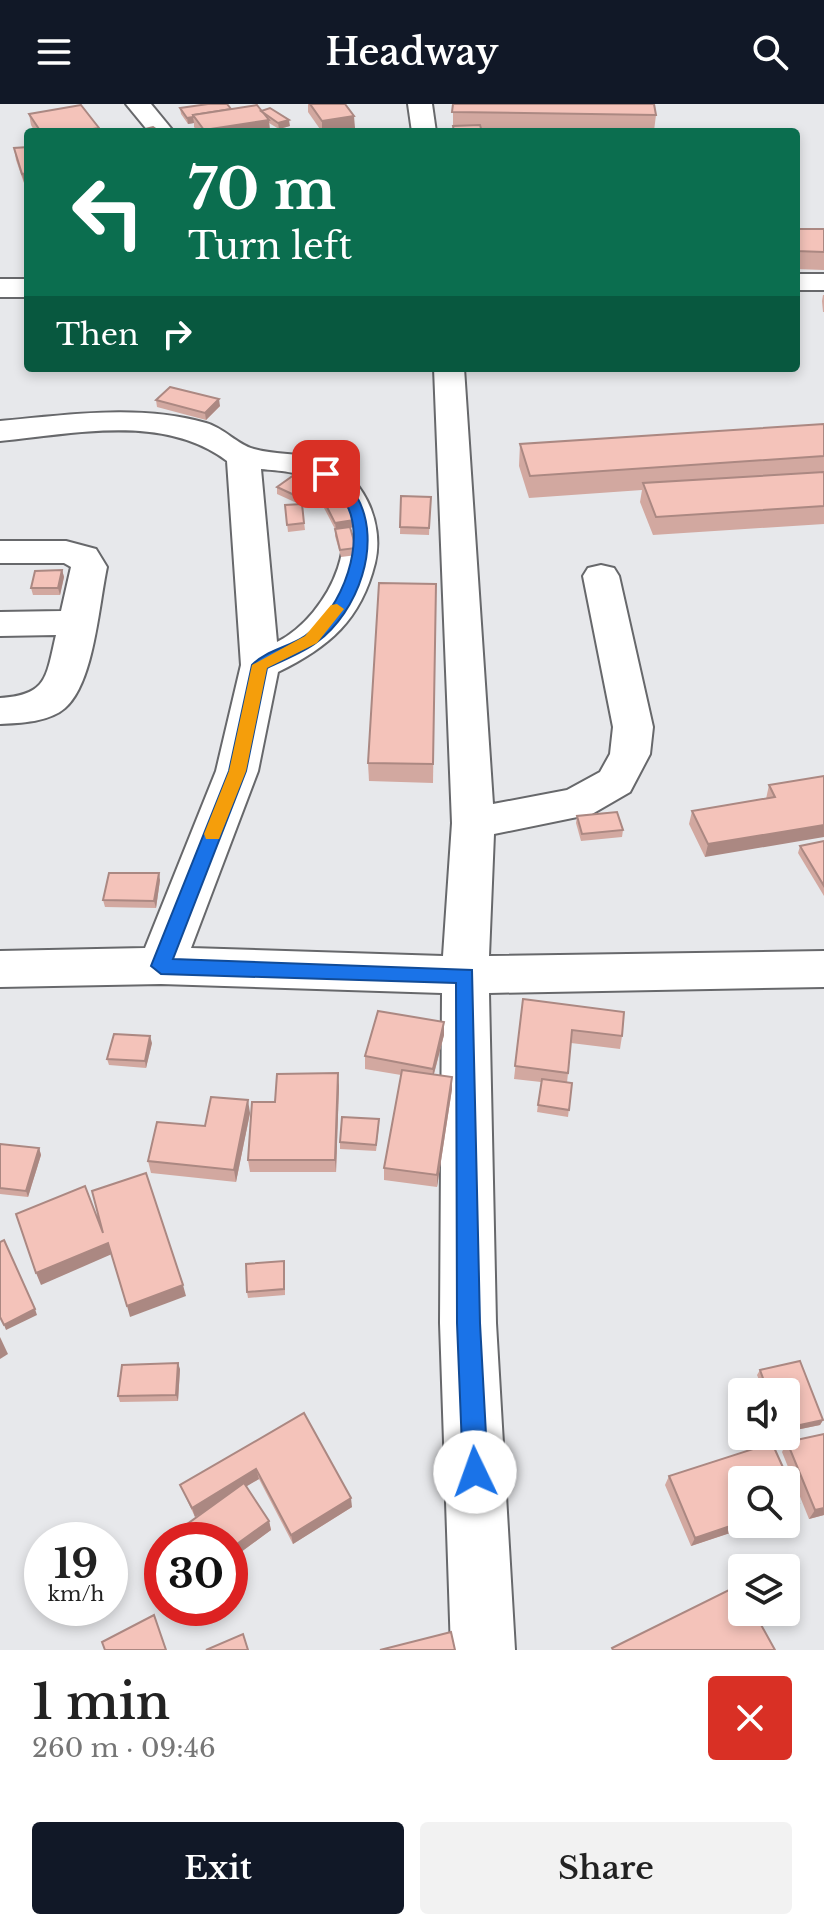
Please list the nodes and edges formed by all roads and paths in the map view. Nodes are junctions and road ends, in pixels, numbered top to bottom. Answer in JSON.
{"nodes":[{"id":1,"x":138,"y":104,"type":"edge"},
{"id":2,"x":420,"y":104,"type":"edge"},
{"id":3,"x":159,"y":128,"type":"edge"},
{"id":4,"x":423,"y":128,"type":"edge"},
{"id":5,"x":800,"y":282,"type":"edge"},
{"id":6,"x":824,"y":282,"type":"edge"},
{"id":7,"x":0,"y":288,"type":"edge"},
{"id":8,"x":24,"y":288,"type":"edge"},
{"id":9,"x":449,"y":372,"type":"edge"},
{"id":10,"x":0,"y":431,"type":"edge"},
{"id":11,"x":243,"y":458,"type":"junction"},
{"id":12,"x":0,"y":552,"type":"edge"},
{"id":13,"x":601,"y":576,"type":"dead end"},
{"id":14,"x":77,"y":623,"type":"junction"},
{"id":15,"x":0,"y":624,"type":"edge"},
{"id":16,"x":260,"y":665,"type":"junction"},
{"id":17,"x":0,"y":711,"type":"edge"},
{"id":18,"x":473,"y":823,"type":"junction"},
{"id":19,"x":161,"y":966,"type":"junction"},
{"id":20,"x":0,"y":969,"type":"edge"},
{"id":21,"x":824,"y":969,"type":"edge"},
{"id":22,"x":465,"y":975,"type":"junction"},
{"id":23,"x":483,"y":1650,"type":"edge"}],
"edges":[{"from":1,"to":3,"type":"street"},
{"from":2,"to":4,"type":"street"},
{"from":5,"to":6,"type":"street"},
{"from":7,"to":8,"type":"street"},
{"from":9,"to":18,"type":"street"},
{"from":10,"to":11,"type":"street"},
{"from":11,"to":16,"type":"street"},
{"from":11,"to":16,"type":"street"},
{"from":12,"to":14,"type":"street"},
{"from":13,"to":18,"type":"street"},
{"from":14,"to":15,"type":"street"},
{"from":14,"to":17,"type":"street"},
{"from":16,"to":19,"type":"street"},
{"from":18,"to":22,"type":"street"},
{"from":19,"to":20,"type":"street"},
{"from":19,"to":22,"type":"street"},
{"from":21,"to":22,"type":"street"},
{"from":22,"to":23,"type":"street"}]}
